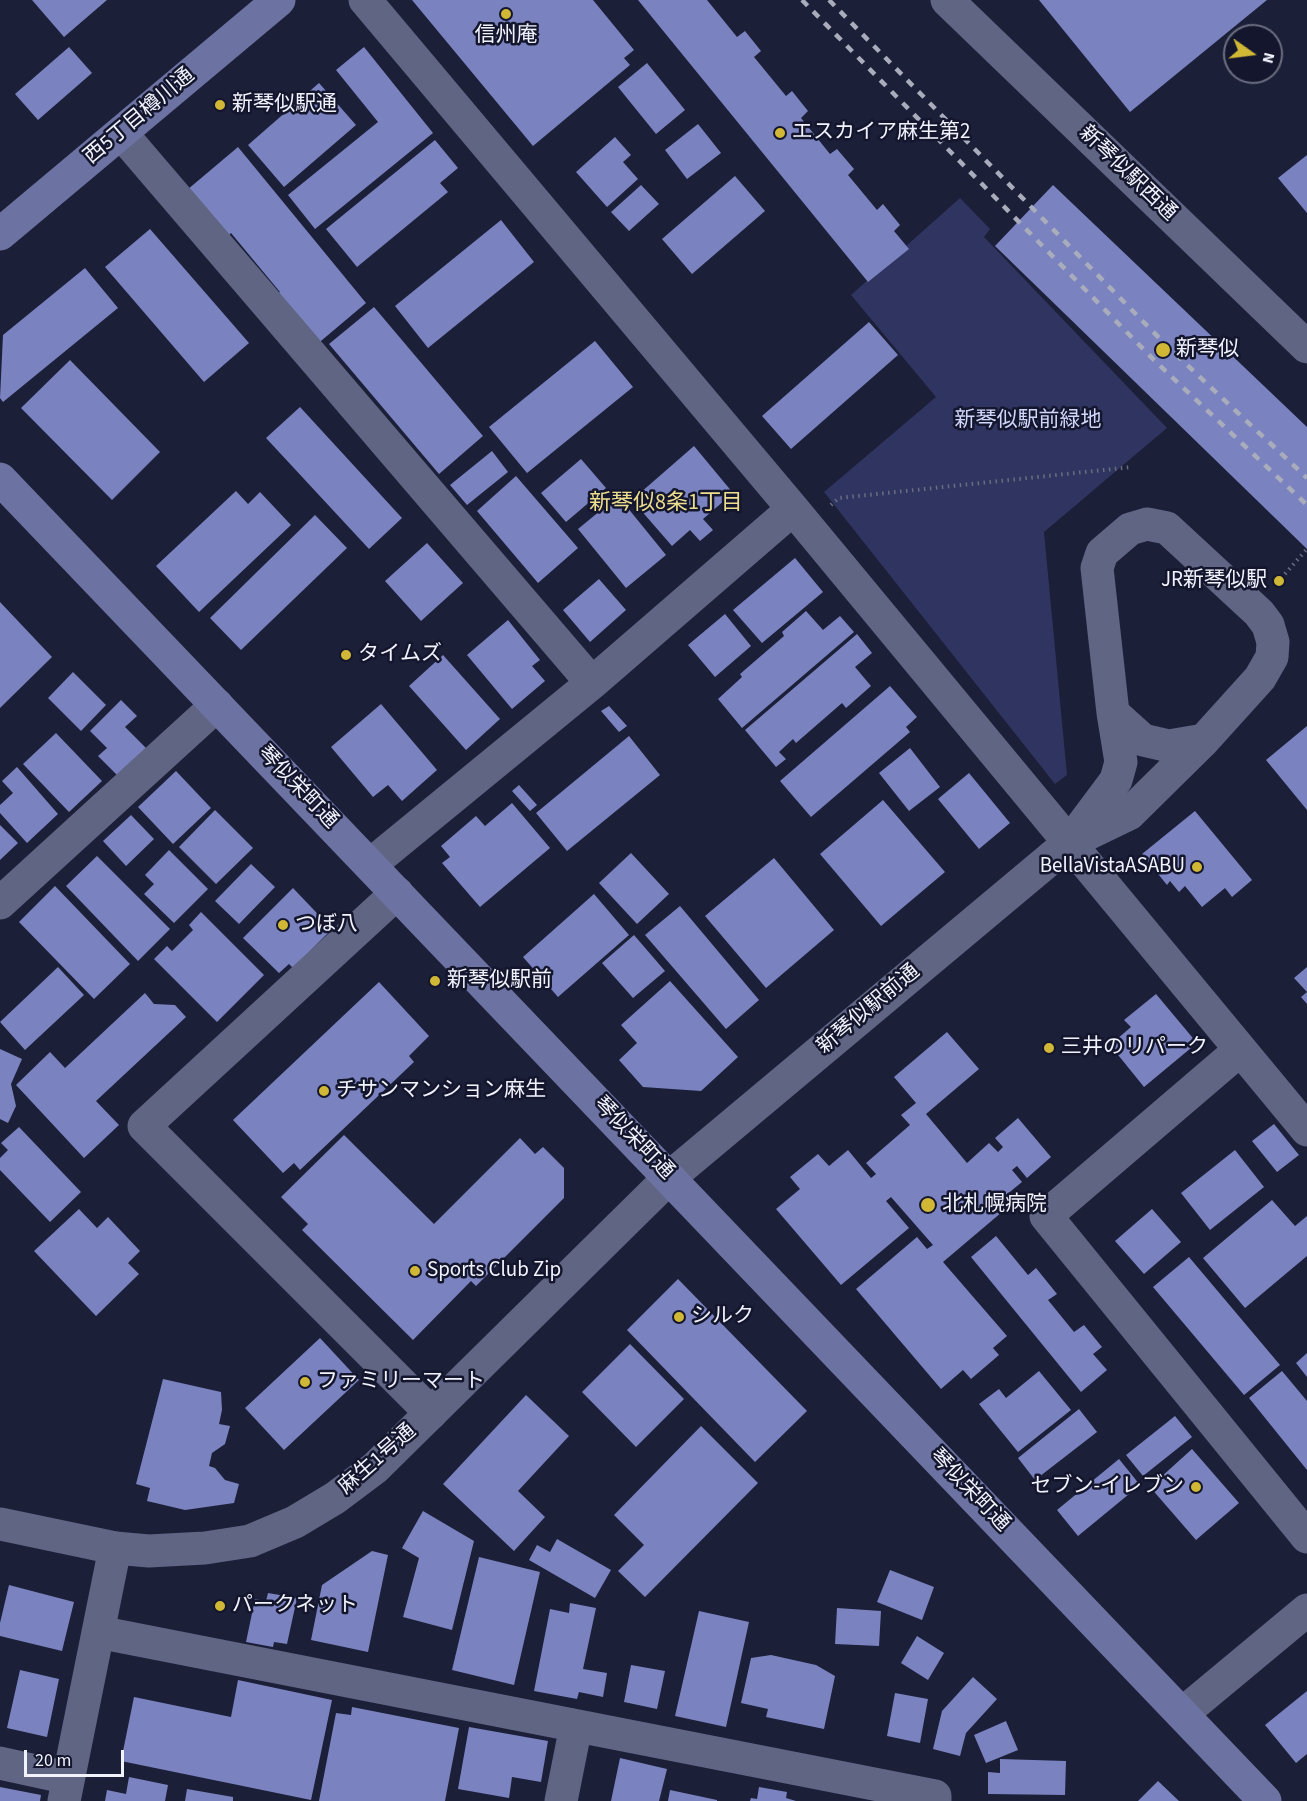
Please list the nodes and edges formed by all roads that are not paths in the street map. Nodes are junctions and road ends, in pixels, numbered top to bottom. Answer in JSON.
{"nodes":[{"id":1,"x":279,"y":0,"type":"edge"},
{"id":2,"x":365,"y":0,"type":"edge"},
{"id":3,"x":947,"y":0,"type":"edge"},
{"id":4,"x":121,"y":133,"type":"junction"},
{"id":5,"x":0,"y":234,"type":"edge"},
{"id":6,"x":1307,"y":347,"type":"edge"},
{"id":7,"x":0,"y":479,"type":"edge"},
{"id":8,"x":808,"y":511,"type":"junction"},
{"id":9,"x":592,"y":683,"type":"junction"},
{"id":10,"x":218,"y":705,"type":"junction"},
{"id":11,"x":1113,"y":713,"type":"junction"},
{"id":12,"x":1204,"y":740,"type":"junction"},
{"id":13,"x":1069,"y":843,"type":"junction"},
{"id":14,"x":370,"y":865,"type":"junction"},
{"id":15,"x":397,"y":892,"type":"junction"},
{"id":16,"x":0,"y":903,"type":"edge"},
{"id":17,"x":1240,"y":1050,"type":"junction"},
{"id":18,"x":1307,"y":1130,"type":"edge"},
{"id":19,"x":670,"y":1177,"type":"junction"},
{"id":20,"x":431,"y":1413,"type":"junction"},
{"id":21,"x":0,"y":1524,"type":"edge"},
{"id":22,"x":1307,"y":1537,"type":"edge"},
{"id":23,"x":115,"y":1548,"type":"junction"},
{"id":24,"x":1307,"y":1610,"type":"edge"},
{"id":25,"x":98,"y":1632,"type":"junction"},
{"id":26,"x":1182,"y":1714,"type":"junction"},
{"id":27,"x":576,"y":1726,"type":"junction"},
{"id":28,"x":0,"y":1763,"type":"edge"},
{"id":29,"x":66,"y":1789,"type":"edge"},
{"id":30,"x":561,"y":1801,"type":"edge"},
{"id":31,"x":935,"y":1801,"type":"edge"},
{"id":32,"x":1265,"y":1801,"type":"edge"}],
"edges":[{"from":1,"to":4,"type":"main road","name":"西5丁目樽川通"},
{"from":2,"to":8,"type":"street"},
{"from":3,"to":6,"type":"street","name":"新琴似駅西通"},
{"from":4,"to":5,"type":"main road","name":"西5丁目樽川通"},
{"from":4,"to":9,"type":"street"},
{"from":7,"to":10,"type":"main road","name":"琴似栄町通"},
{"from":8,"to":9,"type":"street"},
{"from":8,"to":13,"type":"street"},
{"from":9,"to":14,"type":"street"},
{"from":10,"to":14,"type":"main road","name":"琴似栄町通"},
{"from":10,"to":16,"type":"street"},
{"from":11,"to":12,"type":"street"},
{"from":11,"to":12,"type":"street"},
{"from":11,"to":13,"type":"street"},
{"from":12,"to":13,"type":"street"},
{"from":13,"to":17,"type":"street"},
{"from":13,"to":19,"type":"street","name":"新琴似駅前通"},
{"from":14,"to":15,"type":"main road","name":"琴似栄町通"},
{"from":15,"to":19,"type":"main road","name":"琴似栄町通"},
{"from":15,"to":20,"type":"street"},
{"from":17,"to":18,"type":"street"},
{"from":17,"to":22,"type":"street"},
{"from":19,"to":20,"type":"street","name":"麻生1号通"},
{"from":19,"to":26,"type":"main road","name":"琴似栄町通"},
{"from":20,"to":23,"type":"street","name":"麻生1号通"},
{"from":21,"to":23,"type":"street","name":"麻生1号通"},
{"from":23,"to":25,"type":"street"},
{"from":24,"to":26,"type":"street"},
{"from":25,"to":27,"type":"street"},
{"from":25,"to":29,"type":"street"},
{"from":26,"to":32,"type":"main road","name":"琴似栄町通"},
{"from":27,"to":30,"type":"street"},
{"from":27,"to":31,"type":"street"},
{"from":28,"to":29,"type":"street"}]}
